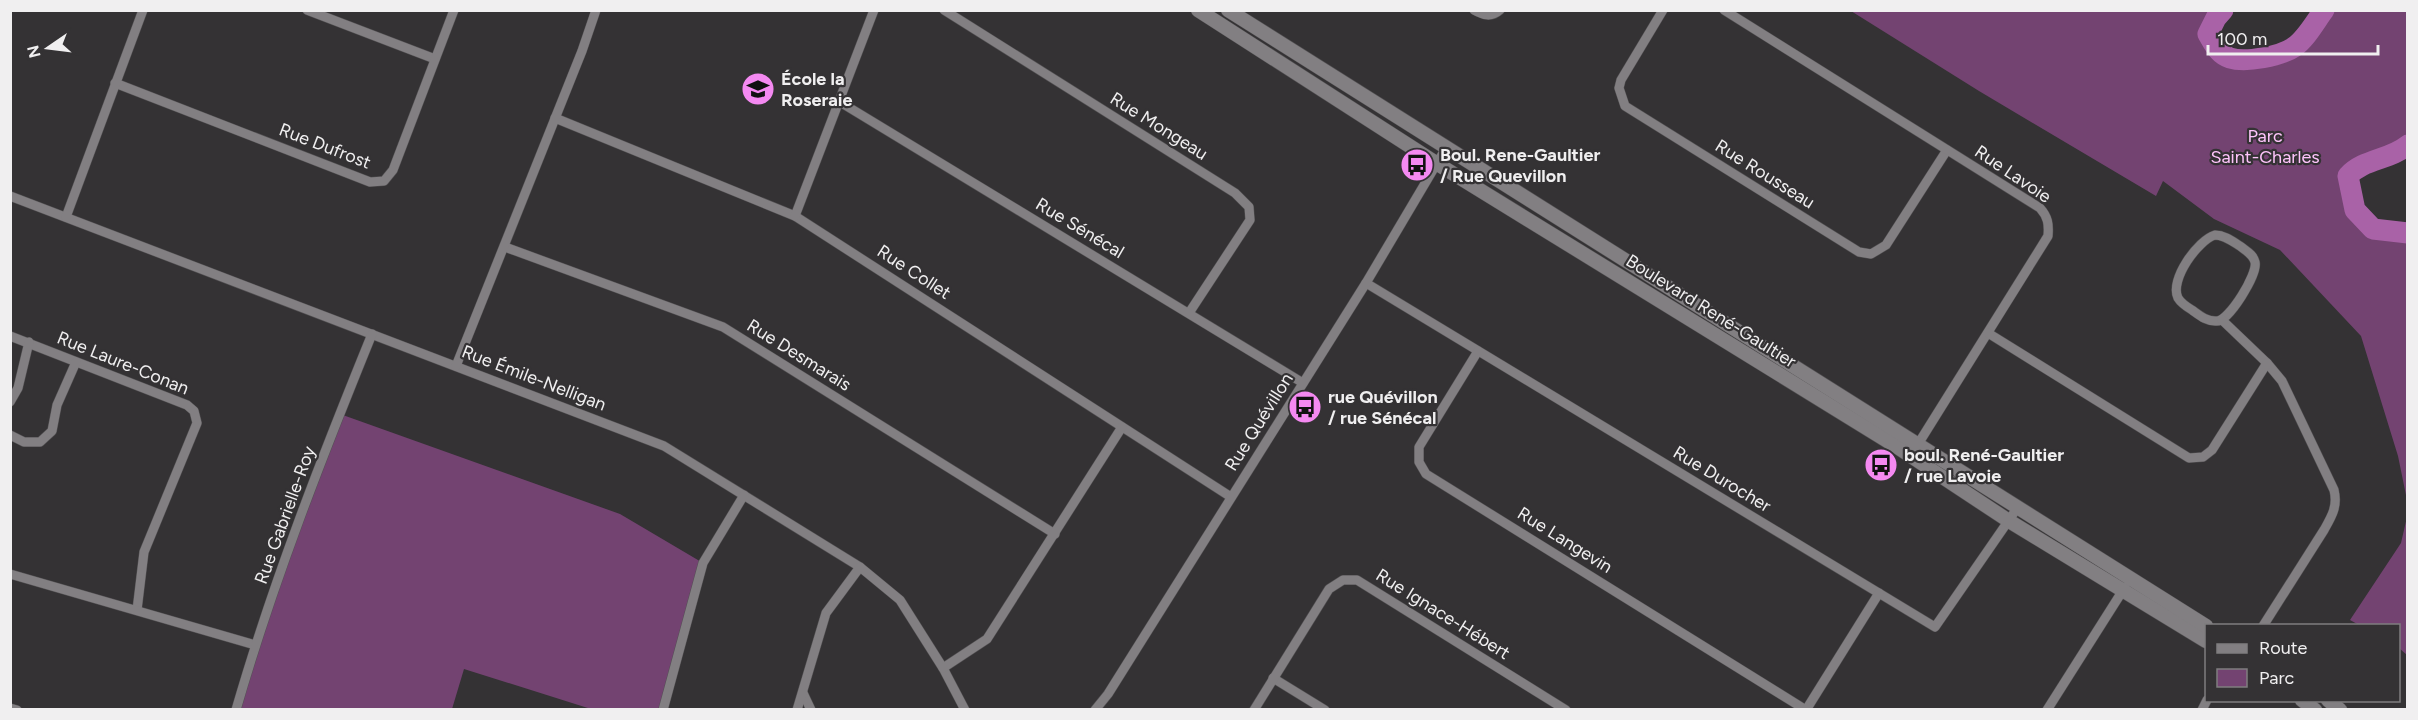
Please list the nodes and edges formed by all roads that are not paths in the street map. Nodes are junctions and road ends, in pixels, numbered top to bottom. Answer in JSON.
{"nodes":[{"id":1,"x":143,"y":10,"type":"edge"},
{"id":2,"x":307,"y":10,"type":"edge"},
{"id":3,"x":454,"y":10,"type":"edge"},
{"id":4,"x":596,"y":10,"type":"edge"},
{"id":5,"x":874,"y":10,"type":"edge"},
{"id":6,"x":944,"y":10,"type":"edge"},
{"id":7,"x":1198,"y":10,"type":"edge"},
{"id":8,"x":1228,"y":10,"type":"edge"},
{"id":9,"x":1474,"y":10,"type":"edge"},
{"id":10,"x":1500,"y":10,"type":"edge"},
{"id":11,"x":1663,"y":10,"type":"edge"},
{"id":12,"x":1724,"y":10,"type":"edge"},
{"id":13,"x":435,"y":59,"type":"junction"},
{"id":14,"x":116,"y":83,"type":"junction"},
{"id":15,"x":840,"y":102,"type":"junction"},
{"id":16,"x":555,"y":118,"type":"junction"},
{"id":17,"x":1446,"y":148,"type":"junction"},
{"id":18,"x":1947,"y":150,"type":"junction"},
{"id":19,"x":1436,"y":163,"type":"junction"},
{"id":20,"x":10,"y":196,"type":"edge"},
{"id":21,"x":795,"y":216,"type":"junction"},
{"id":22,"x":66,"y":217,"type":"junction"},
{"id":23,"x":505,"y":246,"type":"junction"},
{"id":24,"x":1366,"y":283,"type":"junction"},
{"id":25,"x":1189,"y":313,"type":"junction"},
{"id":26,"x":2222,"y":320,"type":"junction"},
{"id":27,"x":1988,"y":333,"type":"junction"},
{"id":28,"x":372,"y":334,"type":"junction"},
{"id":29,"x":10,"y":336,"type":"edge"},
{"id":30,"x":29,"y":342,"type":"junction"},
{"id":31,"x":1478,"y":351,"type":"junction"},
{"id":32,"x":76,"y":362,"type":"junction"},
{"id":33,"x":2267,"y":363,"type":"junction"},
{"id":34,"x":456,"y":366,"type":"junction"},
{"id":35,"x":1303,"y":383,"type":"junction"},
{"id":36,"x":10,"y":402,"type":"edge"},
{"id":37,"x":1122,"y":427,"type":"junction"},
{"id":38,"x":10,"y":435,"type":"edge"},
{"id":39,"x":1918,"y":443,"type":"junction"},
{"id":40,"x":1910,"y":456,"type":"junction"},
{"id":41,"x":744,"y":495,"type":"junction"},
{"id":42,"x":1232,"y":497,"type":"junction"},
{"id":43,"x":2018,"y":507,"type":"junction"},
{"id":44,"x":2009,"y":521,"type":"junction"},
{"id":45,"x":1054,"y":534,"type":"junction"},
{"id":46,"x":860,"y":567,"type":"junction"},
{"id":47,"x":10,"y":574,"type":"edge"},
{"id":48,"x":2127,"y":583,"type":"junction"},
{"id":49,"x":1879,"y":594,"type":"junction"},
{"id":50,"x":137,"y":610,"type":"junction"},
{"id":51,"x":2264,"y":624,"type":"edge"},
{"id":52,"x":2205,"y":625,"type":"edge"},
{"id":53,"x":2205,"y":640,"type":"edge"},
{"id":54,"x":255,"y":645,"type":"junction"},
{"id":55,"x":943,"y":668,"type":"junction"},
{"id":56,"x":1274,"y":678,"type":"junction"},
{"id":57,"x":803,"y":693,"type":"junction"},
{"id":58,"x":10,"y":708,"type":"edge"},
{"id":59,"x":16,"y":710,"type":"edge"},
{"id":60,"x":236,"y":710,"type":"edge"},
{"id":61,"x":663,"y":710,"type":"edge"},
{"id":62,"x":797,"y":710,"type":"edge"},
{"id":63,"x":811,"y":710,"type":"edge"},
{"id":64,"x":965,"y":710,"type":"edge"},
{"id":65,"x":1095,"y":710,"type":"edge"},
{"id":66,"x":1254,"y":710,"type":"edge"},
{"id":67,"x":1324,"y":710,"type":"edge"},
{"id":68,"x":1566,"y":710,"type":"edge"},
{"id":69,"x":1806,"y":710,"type":"edge"},
{"id":70,"x":2047,"y":710,"type":"edge"}],
"edges":[{"from":1,"to":14,"type":"street"},
{"from":2,"to":13,"type":"street"},
{"from":3,"to":13,"type":"street","name":"Rue Dufrost"},
{"from":4,"to":16,"type":"street"},
{"from":5,"to":15,"type":"street"},
{"from":6,"to":25,"type":"street","name":"Rue Mongeau"},
{"from":7,"to":19,"type":"street","name":"Boulevard René-Gaultier"},
{"from":8,"to":17,"type":"street","name":"Boulevard René-Gaultier"},
{"from":9,"to":10,"type":"street"},
{"from":11,"to":18,"type":"street","name":"Rue Rousseau"},
{"from":12,"to":18,"type":"street","name":"Rue Lavoie"},
{"from":13,"to":14,"type":"street","name":"Rue Dufrost"},
{"from":14,"to":22,"type":"street"},
{"from":15,"to":21,"type":"street"},
{"from":15,"to":25,"type":"street","name":"Rue Sénécal"},
{"from":16,"to":21,"type":"street","name":"Rue Collet"},
{"from":16,"to":23,"type":"street"},
{"from":17,"to":19,"type":"street","name":"Rue Quévillon"},
{"from":17,"to":39,"type":"street","name":"Boulevard René-Gaultier"},
{"from":18,"to":27,"type":"street","name":"Rue Lavoie"},
{"from":19,"to":24,"type":"street","name":"Rue Quévillon"},
{"from":19,"to":40,"type":"street","name":"Boulevard René-Gaultier"},
{"from":20,"to":22,"type":"street","name":"Rue Émile-Nelligan"},
{"from":21,"to":37,"type":"street","name":"Rue Collet"},
{"from":22,"to":28,"type":"street","name":"Rue Émile-Nelligan"},
{"from":23,"to":34,"type":"street"},
{"from":23,"to":45,"type":"street","name":"Rue Desmarais"},
{"from":24,"to":31,"type":"street","name":"Rue Durocher"},
{"from":24,"to":35,"type":"street","name":"Rue Quévillon"},
{"from":25,"to":35,"type":"street","name":"Rue Sénécal"},
{"from":26,"to":26,"type":"street"},
{"from":26,"to":33,"type":"street"},
{"from":27,"to":33,"type":"street"},
{"from":27,"to":39,"type":"street","name":"Rue Lavoie"},
{"from":28,"to":34,"type":"street","name":"Rue Émile-Nelligan"},
{"from":28,"to":54,"type":"street","name":"Rue Gabrielle-Roy"},
{"from":29,"to":30,"type":"street","name":"Rue Laure-Conan"},
{"from":30,"to":32,"type":"street","name":"Rue Laure-Conan"},
{"from":30,"to":36,"type":"street"},
{"from":31,"to":49,"type":"street","name":"Rue Durocher"},
{"from":31,"to":69,"type":"street","name":"Rue Langevin"},
{"from":32,"to":38,"type":"street"},
{"from":32,"to":50,"type":"street","name":"Rue Laure-Conan"},
{"from":33,"to":51,"type":"street"},
{"from":34,"to":41,"type":"street","name":"Rue Émile-Nelligan"},
{"from":35,"to":42,"type":"street","name":"Rue Quévillon"},
{"from":37,"to":42,"type":"street","name":"Rue Collet"},
{"from":37,"to":45,"type":"street"},
{"from":39,"to":40,"type":"street","name":"Rue Lavoie"},
{"from":39,"to":43,"type":"street","name":"Boulevard René-Gaultier"},
{"from":40,"to":44,"type":"street","name":"Boulevard René-Gaultier"},
{"from":41,"to":46,"type":"street","name":"Rue Émile-Nelligan"},
{"from":41,"to":61,"type":"street"},
{"from":42,"to":65,"type":"street","name":"Rue Quévillon"},
{"from":43,"to":44,"type":"street","name":"Rue Durocher"},
{"from":43,"to":48,"type":"street","name":"Boulevard René-Gaultier"},
{"from":44,"to":48,"type":"street","name":"Boulevard René-Gaultier"},
{"from":44,"to":49,"type":"street","name":"Rue Durocher"},
{"from":45,"to":55,"type":"street"},
{"from":46,"to":55,"type":"street","name":"Rue Émile-Nelligan"},
{"from":46,"to":57,"type":"street"},
{"from":47,"to":50,"type":"street"},
{"from":48,"to":52,"type":"street","name":"Boulevard René-Gaultier"},
{"from":48,"to":53,"type":"street","name":"Boulevard René-Gaultier"},
{"from":48,"to":70,"type":"street"},
{"from":49,"to":69,"type":"street"},
{"from":50,"to":54,"type":"street"},
{"from":54,"to":60,"type":"street","name":"Rue Gabrielle-Roy"},
{"from":55,"to":64,"type":"street","name":"Rue Émile-Nelligan"},
{"from":56,"to":66,"type":"street","name":"Rue Ignace-Hébert"},
{"from":56,"to":67,"type":"street"},
{"from":56,"to":68,"type":"street","name":"Rue Ignace-Hébert"},
{"from":57,"to":62,"type":"street"},
{"from":57,"to":63,"type":"street"},
{"from":58,"to":59,"type":"street"}]}
